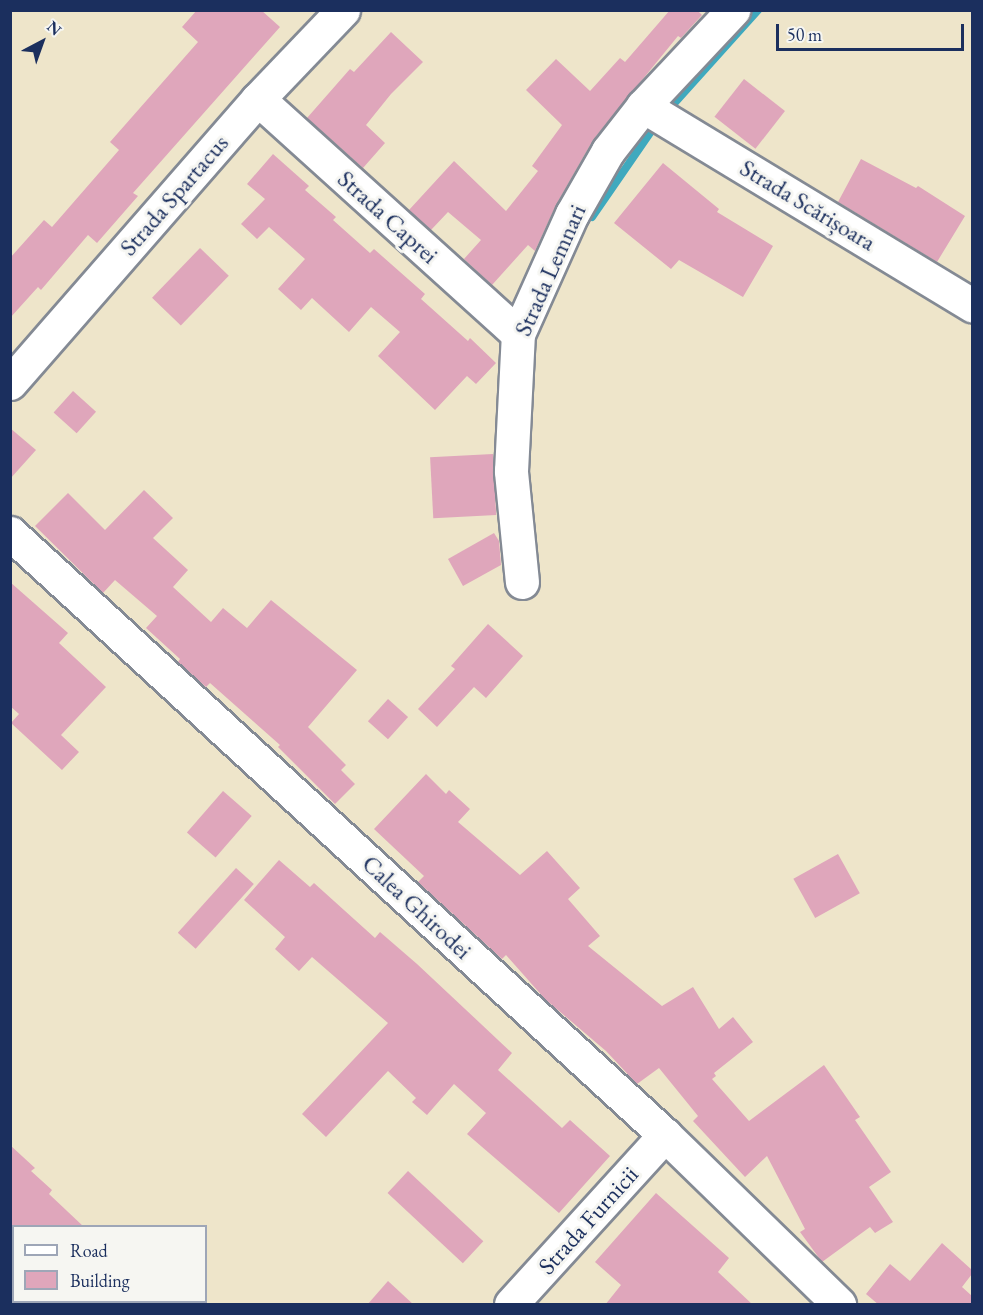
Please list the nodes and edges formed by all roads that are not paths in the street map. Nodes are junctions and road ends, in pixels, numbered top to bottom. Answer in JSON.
{"nodes":[{"id":1,"x":342,"y":10,"type":"edge"},
{"id":2,"x":733,"y":10,"type":"edge"},
{"id":3,"x":258,"y":99,"type":"junction"},
{"id":4,"x":643,"y":106,"type":"junction"},
{"id":5,"x":972,"y":304,"type":"edge"},
{"id":6,"x":518,"y":334,"type":"junction"},
{"id":7,"x":10,"y":383,"type":"edge"},
{"id":8,"x":10,"y":533,"type":"edge"},
{"id":9,"x":522,"y":582,"type":"dead end"},
{"id":10,"x":665,"y":1135,"type":"junction"},
{"id":11,"x":820,"y":1298,"type":"edge"},
{"id":12,"x":511,"y":1305,"type":"edge"}],
"edges":[{"from":1,"to":3,"type":"street","name":"Strada Spartacus"},
{"from":2,"to":4,"type":"street","name":"Strada Lemnari"},
{"from":3,"to":6,"type":"street","name":"Strada Caprei"},
{"from":3,"to":7,"type":"street","name":"Strada Spartacus"},
{"from":4,"to":5,"type":"street","name":"Strada Scărișoara"},
{"from":4,"to":6,"type":"street","name":"Strada Lemnari"},
{"from":6,"to":9,"type":"street","name":"Strada Lemnari"},
{"from":8,"to":10,"type":"street","name":"Calea Ghirodei"},
{"from":10,"to":11,"type":"street","name":"Calea Ghirodei"},
{"from":10,"to":12,"type":"street","name":"Strada Furnicii"}]}
